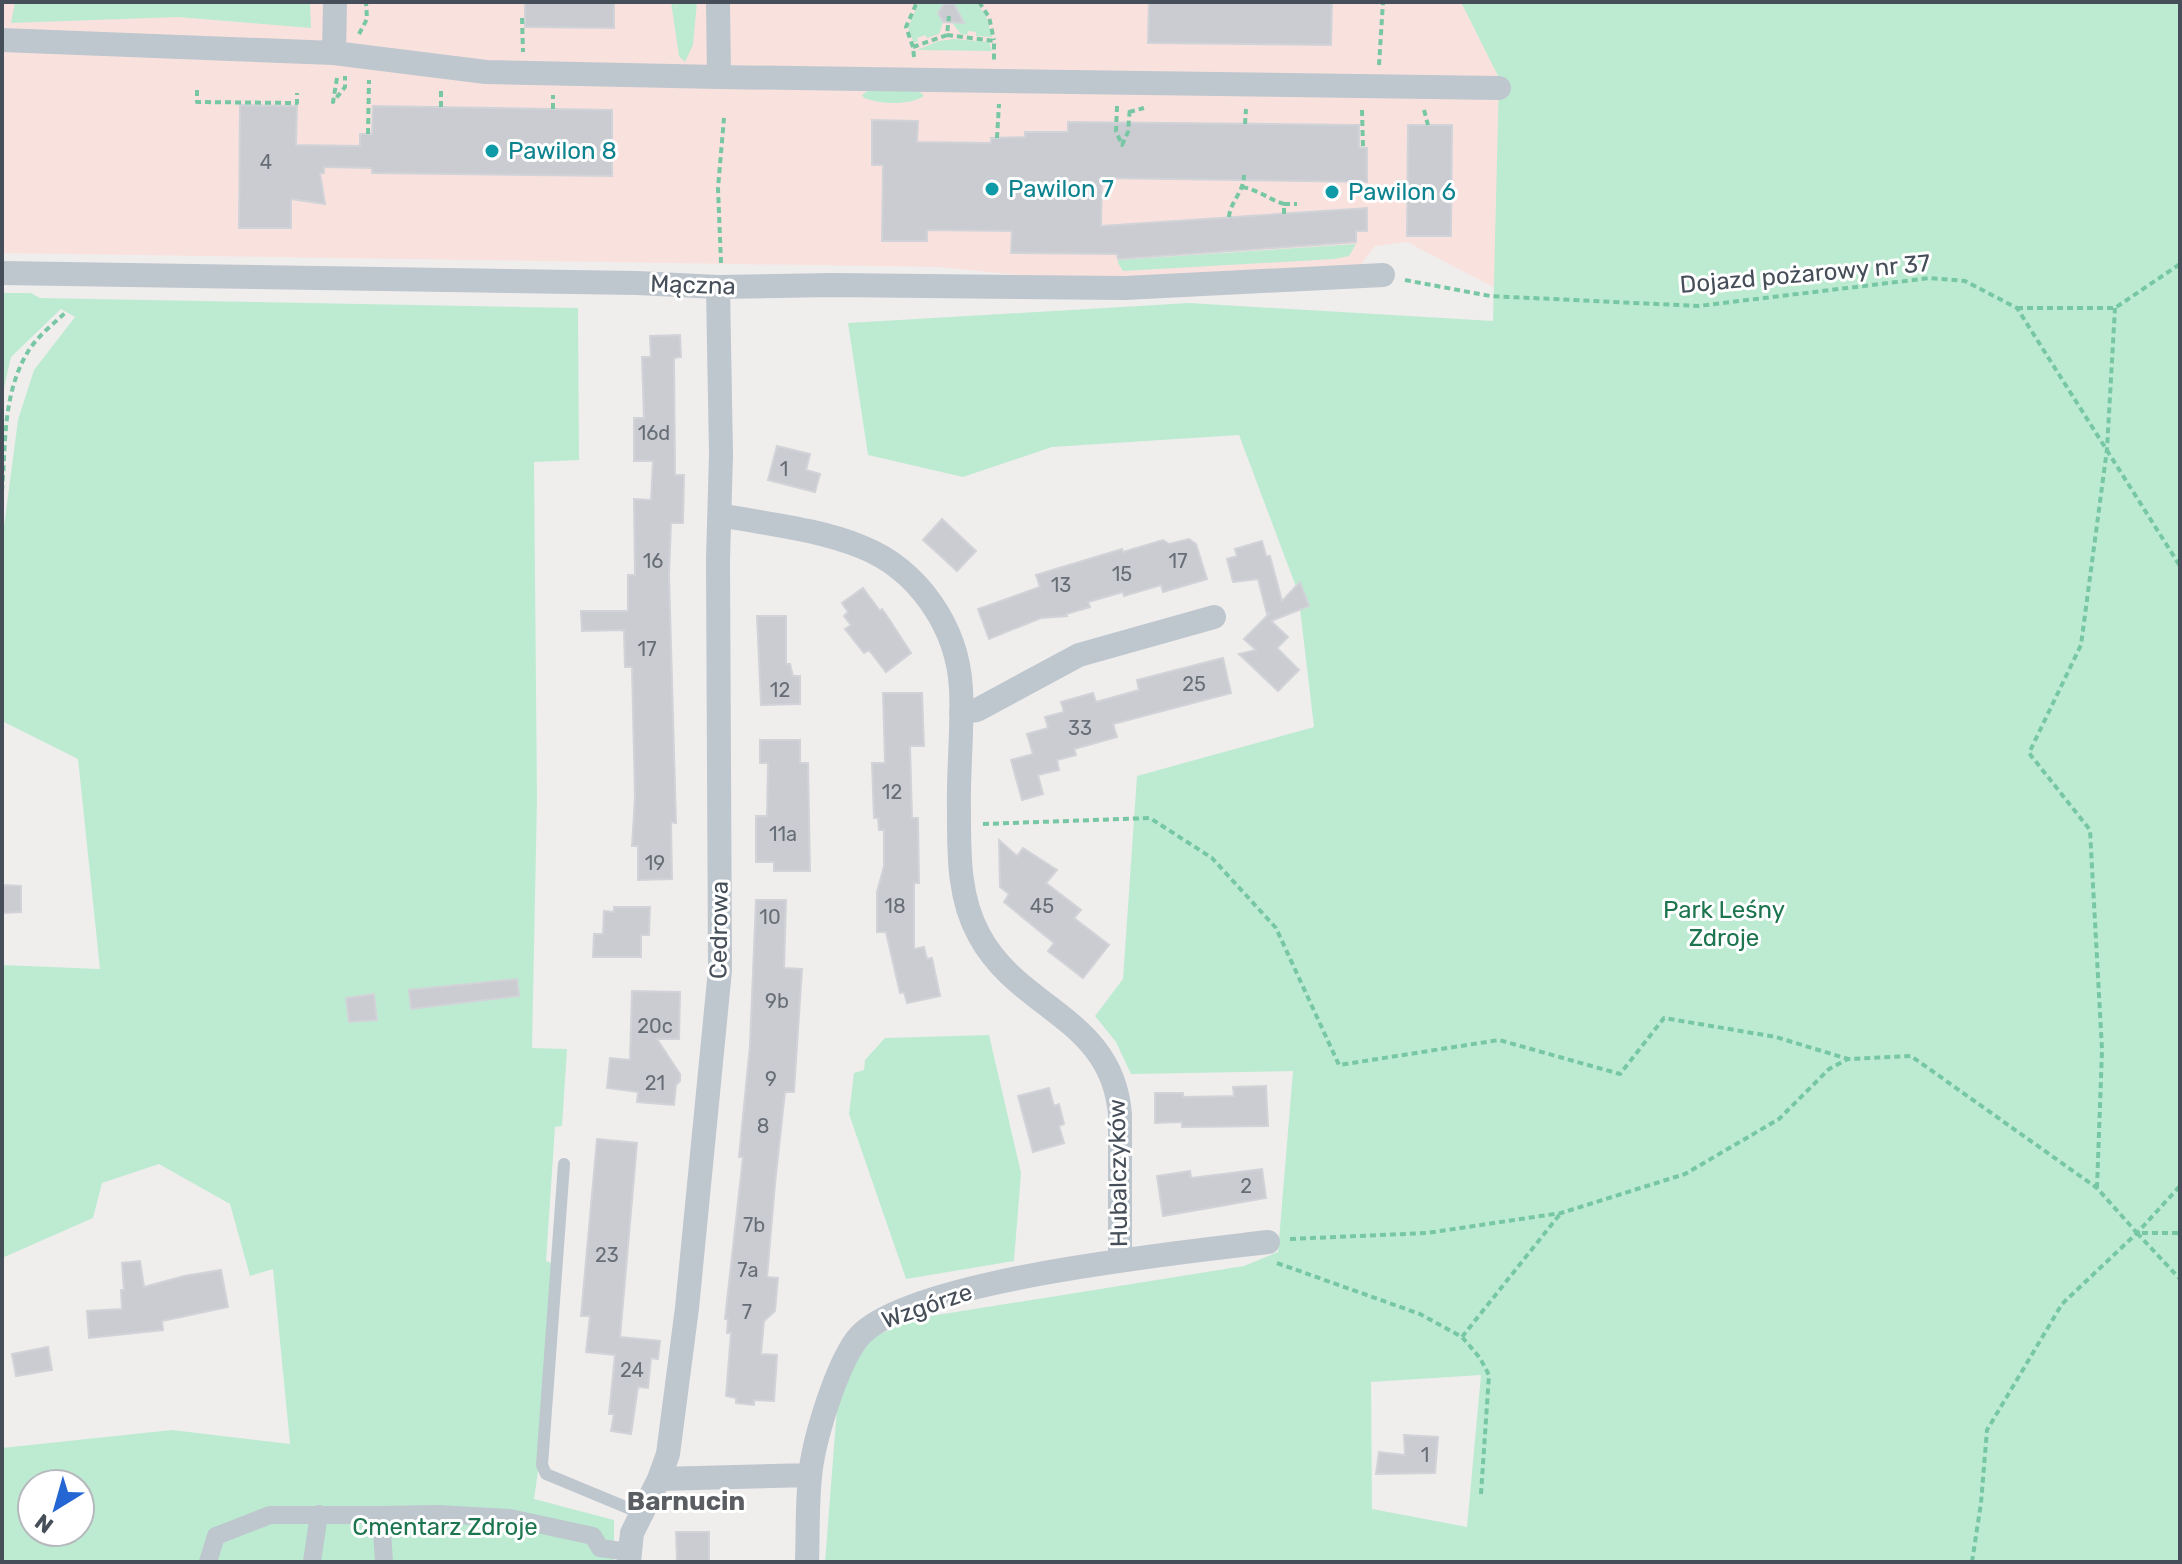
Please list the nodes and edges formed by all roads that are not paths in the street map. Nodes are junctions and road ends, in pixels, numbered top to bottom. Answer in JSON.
{"nodes":[{"id":1,"x":335,"y":2,"type":"edge"},
{"id":2,"x":718,"y":2,"type":"edge"},
{"id":3,"x":2,"y":40,"type":"edge"},
{"id":4,"x":334,"y":53,"type":"junction"},
{"id":5,"x":719,"y":77,"type":"junction"},
{"id":6,"x":1499,"y":88,"type":"dead end"},
{"id":7,"x":2,"y":273,"type":"edge"},
{"id":8,"x":1383,"y":275,"type":"road end"},
{"id":9,"x":718,"y":287,"type":"junction"},
{"id":10,"x":720,"y":515,"type":"junction"},
{"id":11,"x":1214,"y":617,"type":"dead end"},
{"id":12,"x":961,"y":712,"type":"junction"},
{"id":13,"x":564,"y":1164,"type":"dead end"},
{"id":14,"x":1270,"y":1252,"type":"road end"},
{"id":15,"x":1120,"y":1261,"type":"junction"},
{"id":16,"x":810,"y":1475,"type":"junction"},
{"id":17,"x":659,"y":1479,"type":"junction"},
{"id":18,"x":640,"y":1513,"type":"junction"},
{"id":19,"x":319,"y":1514,"type":"junction"},
{"id":20,"x":381,"y":1515,"type":"junction"},
{"id":21,"x":625,"y":1555,"type":"edge"},
{"id":22,"x":208,"y":1562,"type":"edge"},
{"id":23,"x":312,"y":1562,"type":"edge"},
{"id":24,"x":384,"y":1562,"type":"edge"},
{"id":25,"x":599,"y":1562,"type":"edge"},
{"id":26,"x":807,"y":1562,"type":"edge"}],
"edges":[{"from":1,"to":4,"type":"street"},
{"from":2,"to":5,"type":"street"},
{"from":3,"to":4,"type":"street"},
{"from":4,"to":5,"type":"street"},
{"from":5,"to":6,"type":"street"},
{"from":7,"to":9,"type":"street","name":"Mączna"},
{"from":8,"to":9,"type":"street","name":"Mączna"},
{"from":9,"to":10,"type":"street","name":"Cedrowa"},
{"from":10,"to":12,"type":"street","name":"Hubalczyków"},
{"from":10,"to":17,"type":"street","name":"Cedrowa"},
{"from":11,"to":12,"type":"street"},
{"from":12,"to":15,"type":"street","name":"Hubalczyków"},
{"from":13,"to":18,"type":"lane"},
{"from":14,"to":15,"type":"street","name":"Wzgórze"},
{"from":15,"to":16,"type":"street","name":"Wzgórze"},
{"from":16,"to":17,"type":"street"},
{"from":16,"to":26,"type":"street","name":"Wzgórze"},
{"from":17,"to":18,"type":"street","name":"Cedrowa"},
{"from":18,"to":21,"type":"street","name":"Cedrowa"},
{"from":19,"to":20,"type":"street"},
{"from":19,"to":22,"type":"street"},
{"from":19,"to":23,"type":"street"},
{"from":20,"to":21,"type":"street"},
{"from":20,"to":24,"type":"street"},
{"from":21,"to":25,"type":"street"}]}
